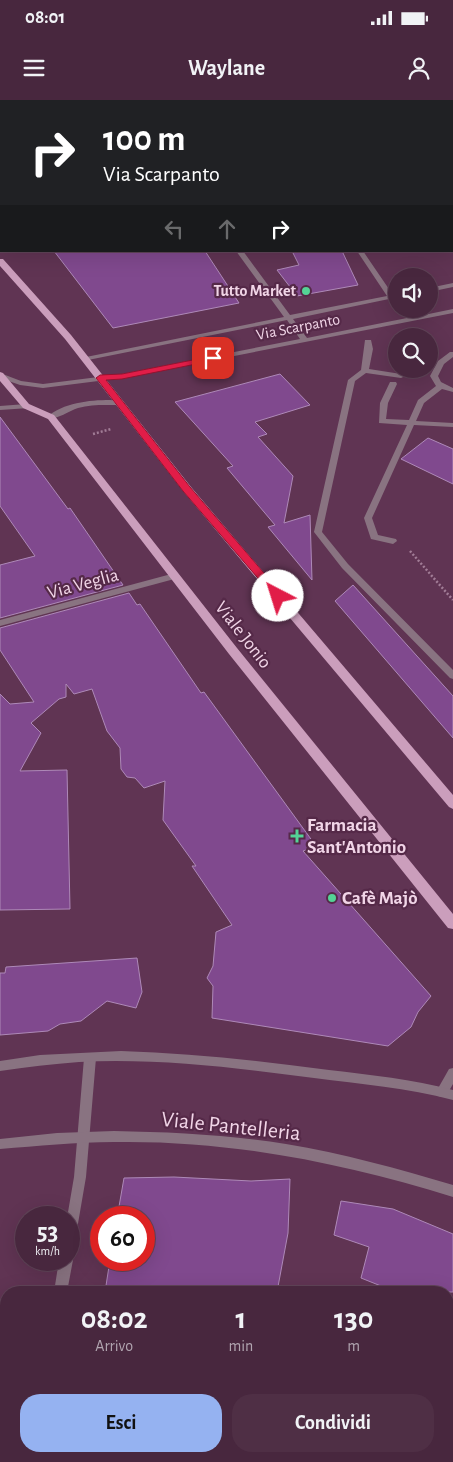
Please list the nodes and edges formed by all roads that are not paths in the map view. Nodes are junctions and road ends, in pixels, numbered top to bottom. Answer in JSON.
{"nodes":[{"id":1,"x":240,"y":252,"type":"edge"},
{"id":2,"x":361,"y":252,"type":"edge"},
{"id":3,"x":0,"y":261,"type":"edge"},
{"id":4,"x":453,"y":285,"type":"edge"},
{"id":5,"x":438,"y":288,"type":"edge"},
{"id":6,"x":388,"y":290,"type":"edge"},
{"id":7,"x":388,"y":299,"type":"edge"},
{"id":8,"x":453,"y":310,"type":"edge"},
{"id":9,"x":287,"y":318,"type":"junction"},
{"id":10,"x":412,"y":319,"type":"joint"},
{"id":11,"x":305,"y":340,"type":"junction"},
{"id":12,"x":368,"y":342,"type":"dead end"},
{"id":13,"x":453,"y":354,"type":"edge"},
{"id":14,"x":86,"y":359,"type":"junction"},
{"id":15,"x":365,"y":371,"type":"junction"},
{"id":16,"x":388,"y":374,"type":"edge"},
{"id":17,"x":0,"y":375,"type":"edge"},
{"id":18,"x":100,"y":378,"type":"junction"},
{"id":19,"x":393,"y":384,"type":"dead end"},
{"id":20,"x":441,"y":386,"type":"junction"},
{"id":21,"x":453,"y":390,"type":"edge"},
{"id":22,"x":119,"y":403,"type":"junction"},
{"id":23,"x":26,"y":406,"type":"junction"},
{"id":24,"x":0,"y":408,"type":"edge"},
{"id":25,"x":50,"y":417,"type":"junction"},
{"id":26,"x":412,"y":423,"type":"junction"},
{"id":27,"x":453,"y":425,"type":"edge"},
{"id":28,"x":393,"y":541,"type":"road end"},
{"id":29,"x":175,"y":576,"type":"junction"},
{"id":30,"x":0,"y":623,"type":"edge"},
{"id":31,"x":453,"y":676,"type":"edge"},
{"id":32,"x":453,"y":804,"type":"edge"},
{"id":33,"x":453,"y":924,"type":"edge"},
{"id":34,"x":90,"y":1058,"type":"junction"},
{"id":35,"x":0,"y":1066,"type":"edge"},
{"id":36,"x":453,"y":1073,"type":"edge"},
{"id":37,"x":448,"y":1093,"type":"edge"},
{"id":38,"x":84,"y":1137,"type":"junction"},
{"id":39,"x":0,"y":1144,"type":"edge"},
{"id":40,"x":453,"y":1191,"type":"edge"},
{"id":41,"x":75,"y":1206,"type":"edge"},
{"id":42,"x":64,"y":1271,"type":"edge"},
{"id":43,"x":61,"y":1286,"type":"edge"}],
"edges":[{"from":1,"to":9,"type":"street"},
{"from":2,"to":6,"type":"street"},
{"from":3,"to":14,"type":"main road"},
{"from":4,"to":5,"type":"street"},
{"from":7,"to":9,"type":"street","name":"Via Scarpanto"},
{"from":8,"to":10,"type":"street","name":"Via Scarpanto"},
{"from":9,"to":11,"type":"street"},
{"from":9,"to":14,"type":"street","name":"Via Scarpanto"},
{"from":10,"to":11,"type":"street","name":"Via Scarpanto"},
{"from":11,"to":18,"type":"street","name":"Via Scarpanto"},
{"from":12,"to":15,"type":"street"},
{"from":13,"to":20,"type":"street"},
{"from":14,"to":18,"type":"main road"},
{"from":15,"to":16,"type":"street"},
{"from":15,"to":31,"type":"street"},
{"from":17,"to":18,"type":"street","name":"Via Scarpanto"},
{"from":17,"to":23,"type":"main road","name":"Viale Jonio"},
{"from":18,"to":22,"type":"main road"},
{"from":19,"to":26,"type":"street"},
{"from":20,"to":21,"type":"street"},
{"from":20,"to":26,"type":"street"},
{"from":22,"to":25,"type":"street"},
{"from":22,"to":32,"type":"main road"},
{"from":23,"to":24,"type":"street"},
{"from":23,"to":25,"type":"main road","name":"Viale Jonio"},
{"from":25,"to":29,"type":"main road","name":"Viale Jonio"},
{"from":26,"to":27,"type":"street"},
{"from":26,"to":28,"type":"street"},
{"from":29,"to":30,"type":"street","name":"Via Veglia"},
{"from":29,"to":33,"type":"main road","name":"Viale Jonio"},
{"from":34,"to":35,"type":"street"},
{"from":34,"to":37,"type":"street"},
{"from":34,"to":38,"type":"street"},
{"from":36,"to":37,"type":"street"},
{"from":38,"to":39,"type":"street","name":"Viale Pantelleria"},
{"from":38,"to":40,"type":"street","name":"Viale Pantelleria"},
{"from":38,"to":41,"type":"street"},
{"from":42,"to":43,"type":"street"}]}
